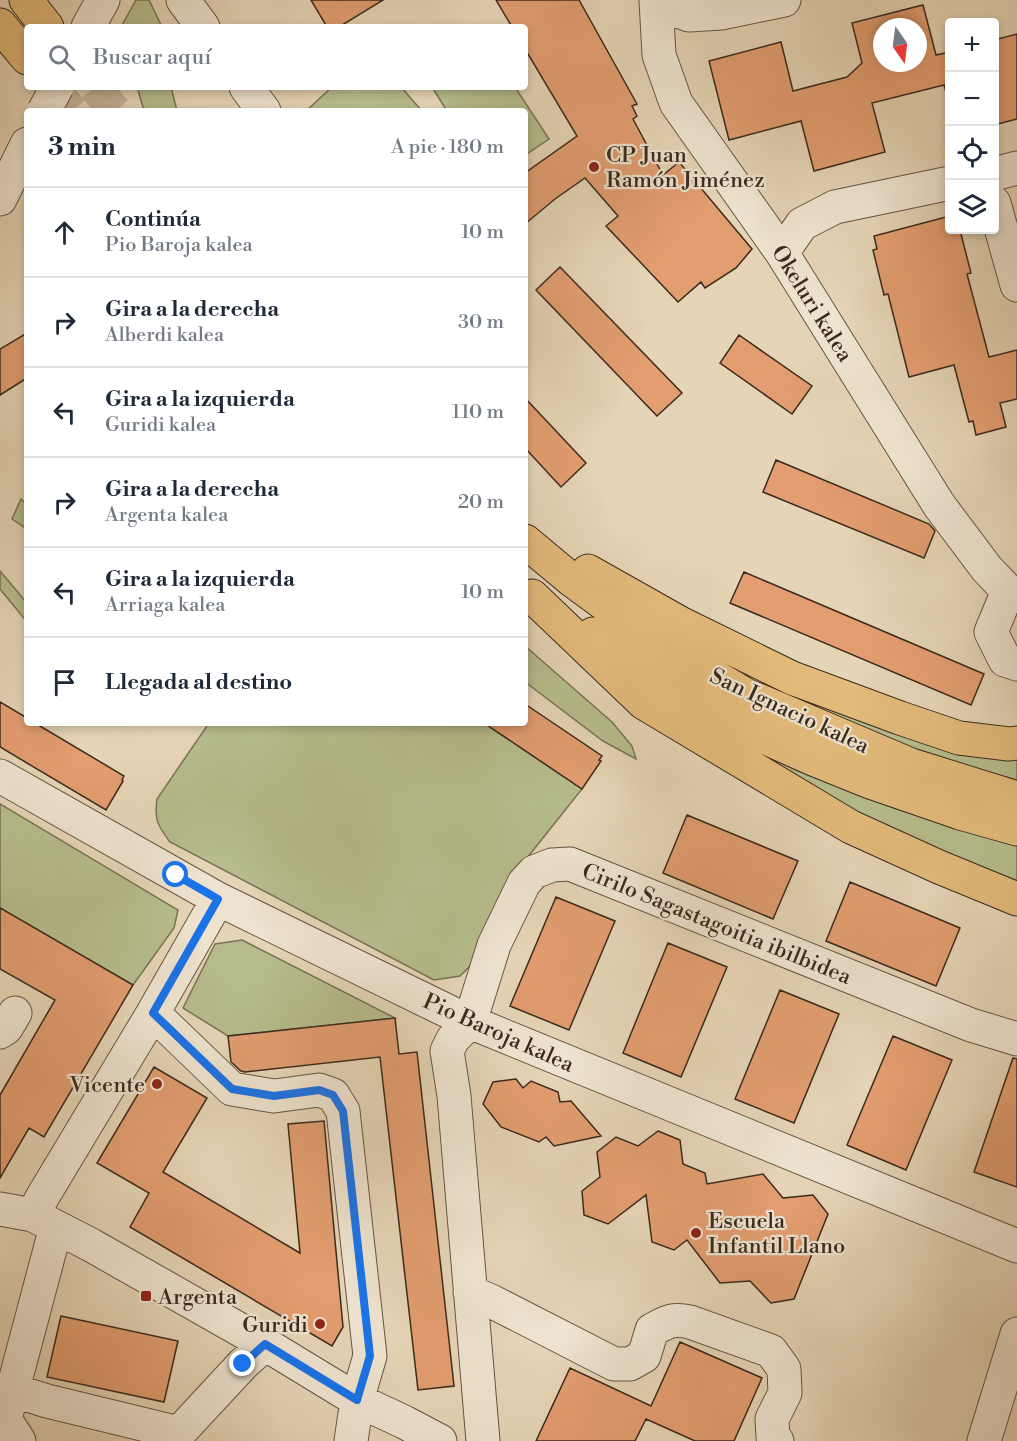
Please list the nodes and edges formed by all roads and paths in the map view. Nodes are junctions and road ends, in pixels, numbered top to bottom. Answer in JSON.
{"nodes":[{"id":1,"x":26,"y":0,"type":"edge"},
{"id":2,"x":102,"y":0,"type":"edge"},
{"id":3,"x":183,"y":0,"type":"edge"},
{"id":4,"x":784,"y":0,"type":"edge"},
{"id":5,"x":656,"y":2,"type":"edge"},
{"id":6,"x":45,"y":24,"type":"edge"},
{"id":7,"x":90,"y":24,"type":"edge"},
{"id":8,"x":200,"y":24,"type":"edge"},
{"id":9,"x":0,"y":25,"type":"edge"},
{"id":10,"x":24,"y":54,"type":"edge"},
{"id":11,"x":55,"y":90,"type":"edge"},
{"id":12,"x":248,"y":90,"type":"edge"},
{"id":13,"x":46,"y":108,"type":"edge"},
{"id":14,"x":262,"y":108,"type":"edge"},
{"id":15,"x":1017,"y":168,"type":"edge"},
{"id":16,"x":999,"y":173,"type":"edge"},
{"id":17,"x":945,"y":184,"type":"edge"},
{"id":18,"x":999,"y":221,"type":"edge"},
{"id":19,"x":782,"y":254,"type":"junction"},
{"id":20,"x":1017,"y":285,"type":"edge"},
{"id":21,"x":528,"y":537,"type":"edge"},
{"id":22,"x":528,"y":544,"type":"edge"},
{"id":23,"x":529,"y":593,"type":"edge"},
{"id":24,"x":1012,"y":593,"type":"edge"},
{"id":25,"x":1017,"y":664,"type":"edge"},
{"id":26,"x":1017,"y":743,"type":"edge"},
{"id":27,"x":0,"y":776,"type":"edge"},
{"id":28,"x":1017,"y":798,"type":"edge"},
{"id":29,"x":1017,"y":829,"type":"edge"},
{"id":30,"x":218,"y":899,"type":"junction"},
{"id":31,"x":1017,"y":899,"type":"edge"},
{"id":32,"x":153,"y":1013,"type":"junction"},
{"id":33,"x":470,"y":1022,"type":"junction"},
{"id":34,"x":1017,"y":1039,"type":"edge"},
{"id":35,"x":0,"y":1209,"type":"edge"},
{"id":36,"x":44,"y":1221,"type":"junction"},
{"id":37,"x":1017,"y":1246,"type":"edge"},
{"id":38,"x":470,"y":1292,"type":"junction"},
{"id":39,"x":1017,"y":1334,"type":"edge"},
{"id":40,"x":13,"y":1339,"type":"edge"},
{"id":41,"x":265,"y":1344,"type":"junction"},
{"id":42,"x":357,"y":1400,"type":"junction"},
{"id":43,"x":9,"y":1418,"type":"edge"},
{"id":44,"x":404,"y":1422,"type":"junction"},
{"id":45,"x":179,"y":1437,"type":"edge"},
{"id":46,"x":352,"y":1441,"type":"edge"},
{"id":47,"x":440,"y":1441,"type":"edge"},
{"id":48,"x":483,"y":1441,"type":"edge"},
{"id":49,"x":777,"y":1441,"type":"edge"},
{"id":50,"x":984,"y":1441,"type":"edge"}],
"edges":[{"from":1,"to":6,"type":"main road"},
{"from":2,"to":7,"type":"street"},
{"from":3,"to":8,"type":"street"},
{"from":4,"to":5,"type":"street"},
{"from":5,"to":19,"type":"street","name":"Okeluri kalea"},
{"from":9,"to":10,"type":"main road"},
{"from":11,"to":13,"type":"street","bridge":true},
{"from":12,"to":14,"type":"street"},
{"from":15,"to":16,"type":"street"},
{"from":17,"to":19,"type":"street"},
{"from":18,"to":20,"type":"street"},
{"from":19,"to":24,"type":"street","name":"Okeluri kalea"},
{"from":21,"to":26,"type":"main road"},
{"from":22,"to":28,"type":"main road","name":"San Ignacio kalea"},
{"from":23,"to":29,"type":"main road","name":"San Ignacio kalea"},
{"from":23,"to":31,"type":"main road"},
{"from":24,"to":25,"type":"street","name":"Okeluri kalea"},
{"from":27,"to":30,"type":"street","name":"Pio Baroja kalea"},
{"from":30,"to":32,"type":"street"},
{"from":30,"to":33,"type":"street","name":"Pio Baroja kalea"},
{"from":32,"to":36,"type":"street"},
{"from":32,"to":42,"type":"street"},
{"from":33,"to":34,"type":"street","name":"Cirilo Sagastagoitia ibilbidea"},
{"from":33,"to":37,"type":"street","name":"Pio Baroja kalea"},
{"from":33,"to":38,"type":"street","name":"Cirilo Sagastagoitia ibilbidea"},
{"from":35,"to":36,"type":"street"},
{"from":36,"to":40,"type":"street"},
{"from":36,"to":41,"type":"street"},
{"from":38,"to":48,"type":"street","name":"Cirilo Sagastagoitia ibilbidea"},
{"from":38,"to":49,"type":"street"},
{"from":39,"to":50,"type":"street"},
{"from":40,"to":43,"type":"street"},
{"from":41,"to":42,"type":"street"},
{"from":41,"to":45,"type":"street"},
{"from":42,"to":44,"type":"street"},
{"from":42,"to":46,"type":"street"},
{"from":43,"to":45,"type":"street"},
{"from":44,"to":46,"type":"street"},
{"from":44,"to":47,"type":"street"}]}
